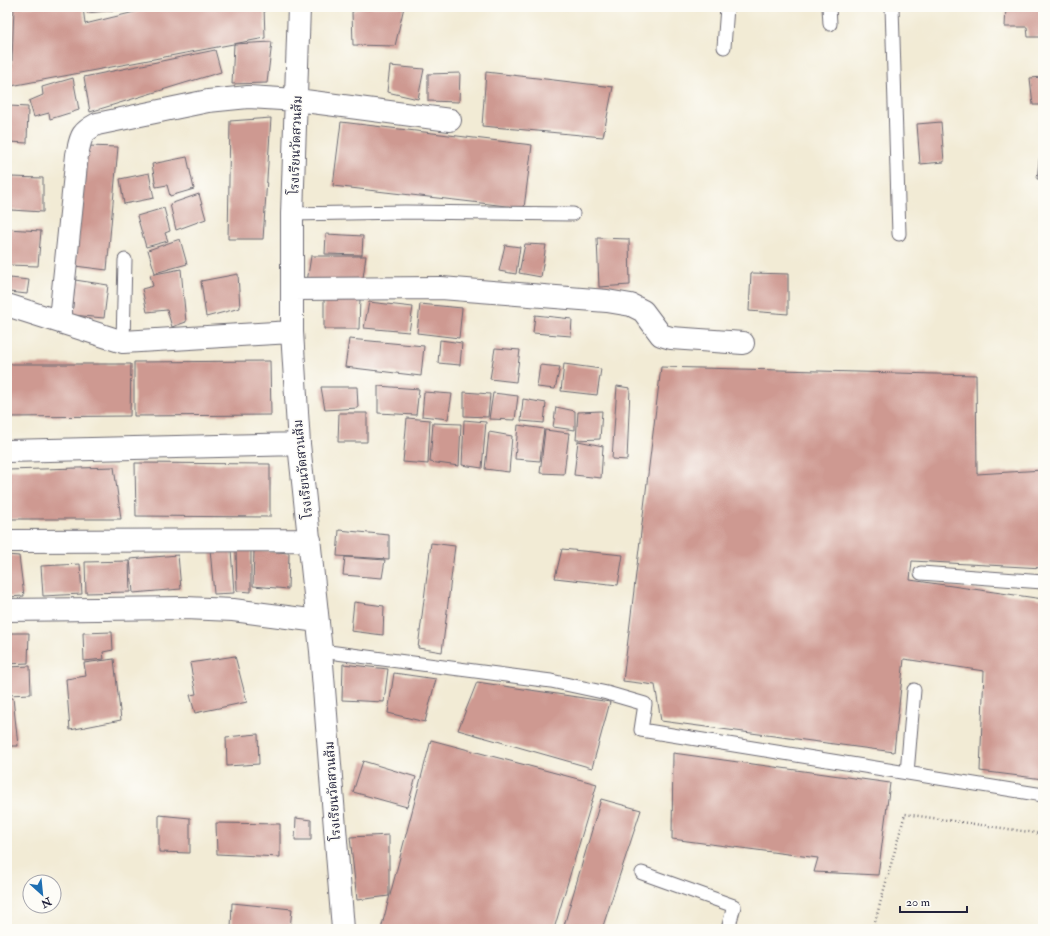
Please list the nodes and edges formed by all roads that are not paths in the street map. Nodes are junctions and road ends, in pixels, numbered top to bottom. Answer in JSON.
{"nodes":[{"id":1,"x":299,"y":7,"type":"edge"},
{"id":2,"x":727,"y":7,"type":"edge"},
{"id":3,"x":829,"y":7,"type":"edge"},
{"id":4,"x":892,"y":7,"type":"edge"},
{"id":5,"x":830,"y":24,"type":"dead end"},
{"id":6,"x":724,"y":47,"type":"dead end"},
{"id":7,"x":297,"y":100,"type":"junction"},
{"id":8,"x":450,"y":120,"type":"dead end"},
{"id":9,"x":292,"y":214,"type":"junction"},
{"id":10,"x":573,"y":214,"type":"dead end"},
{"id":11,"x":899,"y":234,"type":"dead end"},
{"id":12,"x":125,"y":260,"type":"dead end"},
{"id":13,"x":293,"y":289,"type":"junction"},
{"id":14,"x":7,"y":305,"type":"edge"},
{"id":15,"x":60,"y":319,"type":"dead end"},
{"id":16,"x":292,"y":332,"type":"junction"},
{"id":17,"x":123,"y":342,"type":"junction"},
{"id":18,"x":743,"y":343,"type":"dead end"},
{"id":19,"x":299,"y":444,"type":"junction"},
{"id":20,"x":7,"y":451,"type":"edge"},
{"id":21,"x":310,"y":540,"type":"junction"},
{"id":22,"x":7,"y":541,"type":"edge"},
{"id":23,"x":921,"y":573,"type":"dead end"},
{"id":24,"x":1043,"y":582,"type":"edge"},
{"id":25,"x":7,"y":610,"type":"edge"},
{"id":26,"x":318,"y":621,"type":"junction"},
{"id":27,"x":321,"y":651,"type":"junction"},
{"id":28,"x":914,"y":690,"type":"dead end"},
{"id":29,"x":907,"y":773,"type":"junction"},
{"id":30,"x":1043,"y":795,"type":"edge"},
{"id":31,"x":642,"y":872,"type":"dead end"},
{"id":32,"x":343,"y":929,"type":"edge"},
{"id":33,"x":728,"y":929,"type":"edge"}],
"edges":[{"from":1,"to":7,"type":"street","name":"โรงเรียนวัดสวนส้ม"},
{"from":2,"to":6,"type":"lane"},
{"from":3,"to":5,"type":"lane"},
{"from":4,"to":11,"type":"lane"},
{"from":7,"to":8,"type":"street"},
{"from":7,"to":9,"type":"street","name":"โรงเรียนวัดสวนส้ม"},
{"from":7,"to":15,"type":"street"},
{"from":9,"to":10,"type":"lane"},
{"from":9,"to":13,"type":"street","name":"โรงเรียนวัดสวนส้ม"},
{"from":12,"to":17,"type":"lane"},
{"from":13,"to":16,"type":"street","name":"โรงเรียนวัดสวนส้ม"},
{"from":13,"to":18,"type":"street"},
{"from":14,"to":17,"type":"street"},
{"from":16,"to":17,"type":"street"},
{"from":16,"to":19,"type":"street","name":"โรงเรียนวัดสวนส้ม"},
{"from":19,"to":20,"type":"street"},
{"from":19,"to":21,"type":"street","name":"โรงเรียนวัดสวนส้ม"},
{"from":21,"to":22,"type":"street"},
{"from":21,"to":26,"type":"street","name":"โรงเรียนวัดสวนส้ม"},
{"from":23,"to":24,"type":"lane"},
{"from":25,"to":26,"type":"street"},
{"from":26,"to":27,"type":"street","name":"โรงเรียนวัดสวนส้ม"},
{"from":27,"to":29,"type":"lane"},
{"from":27,"to":32,"type":"street","name":"โรงเรียนวัดสวนส้ม"},
{"from":28,"to":29,"type":"lane"},
{"from":29,"to":30,"type":"lane"},
{"from":31,"to":33,"type":"lane"}]}
